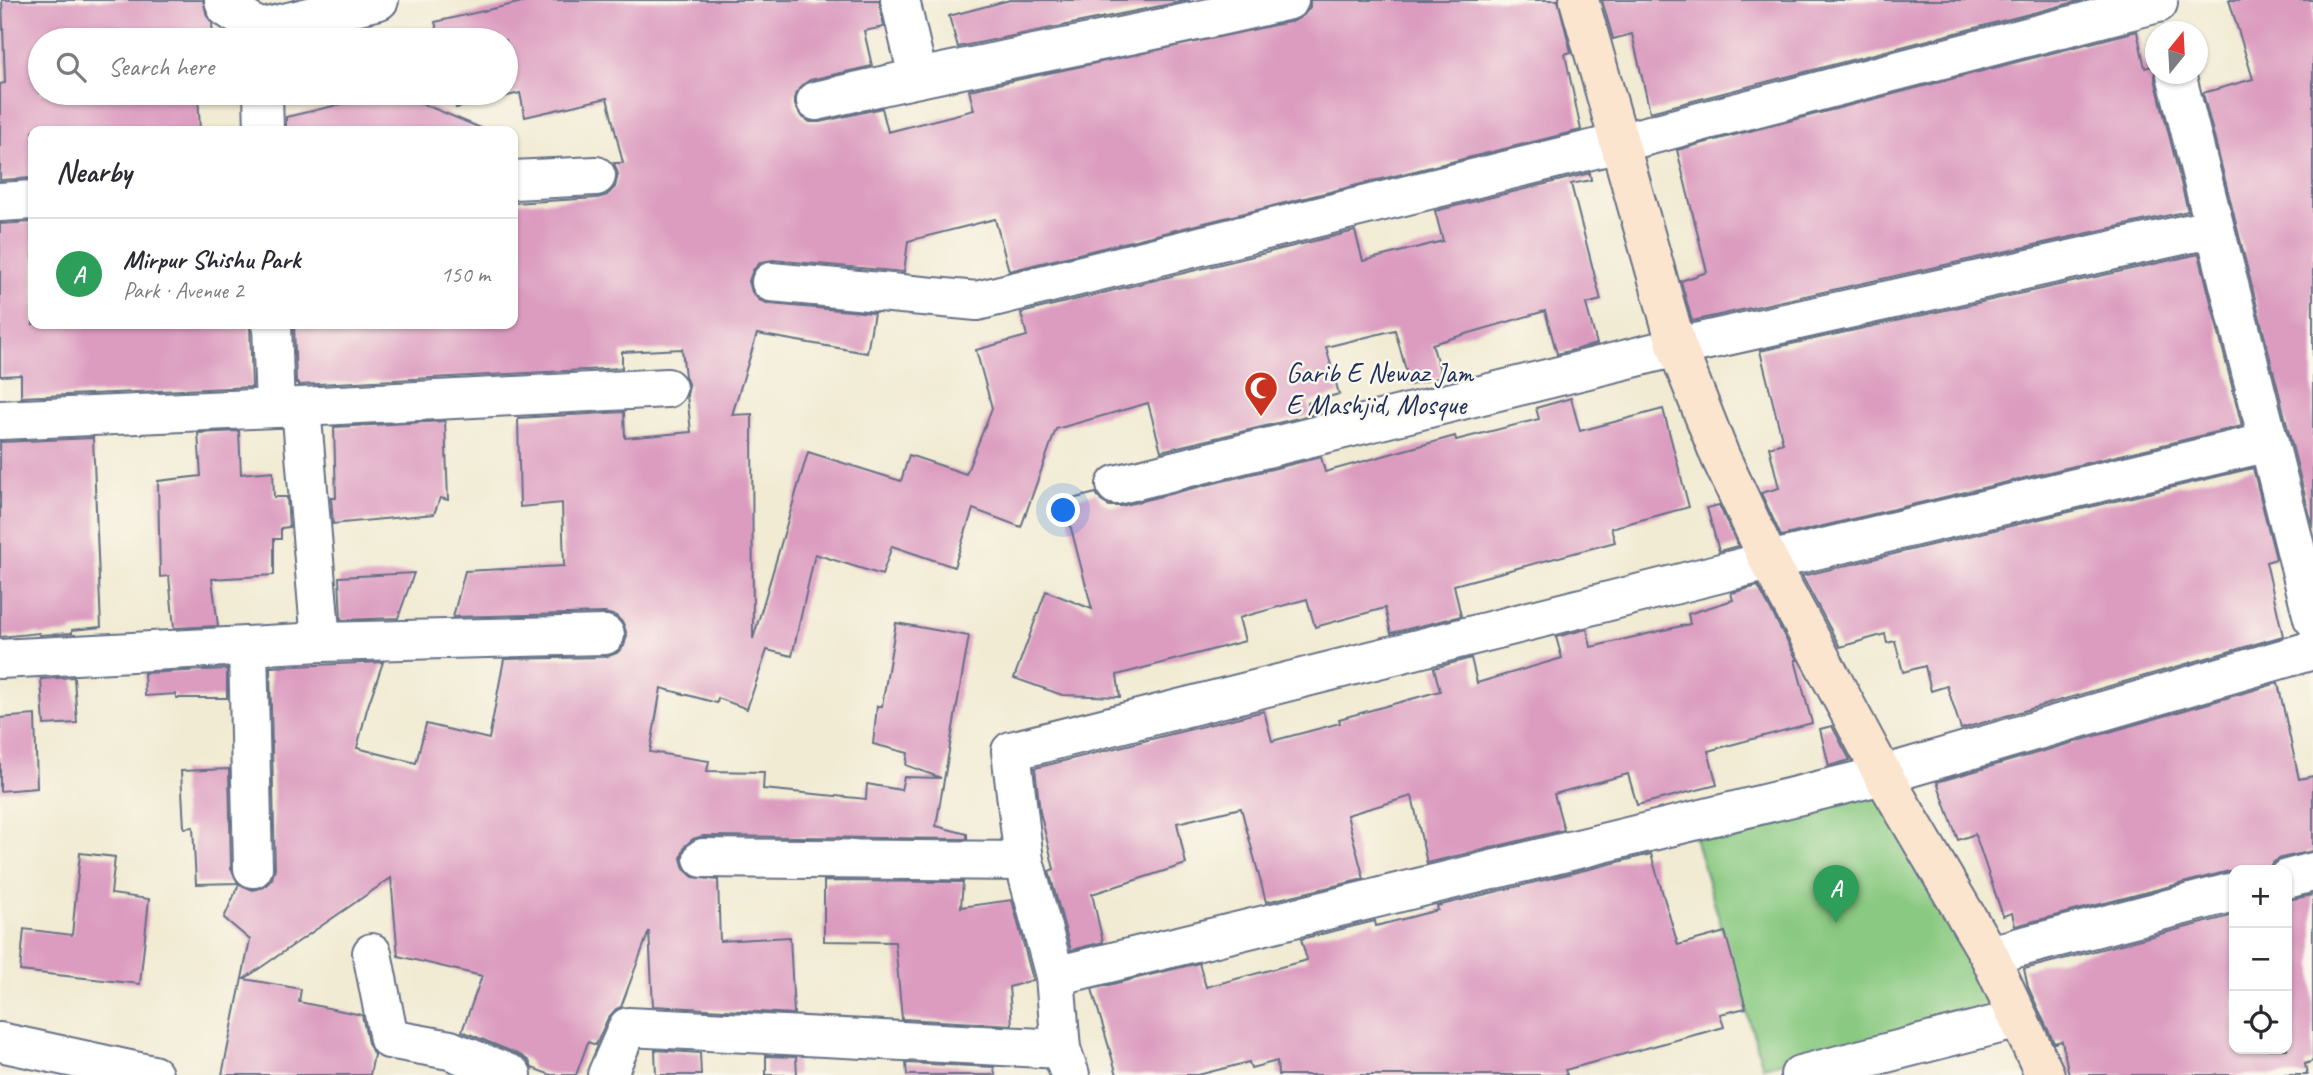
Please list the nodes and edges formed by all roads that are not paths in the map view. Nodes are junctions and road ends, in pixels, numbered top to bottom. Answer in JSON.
{"nodes":[{"id":1,"x":224,"y":0,"type":"edge"},
{"id":2,"x":379,"y":0,"type":"edge"},
{"id":3,"x":900,"y":0,"type":"edge"},
{"id":4,"x":1289,"y":0,"type":"edge"},
{"id":5,"x":1579,"y":0,"type":"edge"},
{"id":6,"x":2160,"y":12,"type":"edge"},
{"id":7,"x":251,"y":28,"type":"edge"},
{"id":8,"x":284,"y":28,"type":"edge"},
{"id":9,"x":918,"y":77,"type":"junction"},
{"id":10,"x":2178,"y":84,"type":"edge"},
{"id":11,"x":816,"y":101,"type":"dead end"},
{"id":12,"x":263,"y":105,"type":"edge"},
{"id":13,"x":264,"y":126,"type":"edge"},
{"id":14,"x":1619,"y":144,"type":"junction"},
{"id":15,"x":596,"y":176,"type":"dead end"},
{"id":16,"x":518,"y":180,"type":"edge"},
{"id":17,"x":28,"y":200,"type":"edge"},
{"id":18,"x":0,"y":202,"type":"edge"},
{"id":19,"x":2214,"y":228,"type":"junction"},
{"id":20,"x":771,"y":282,"type":"dead end"},
{"id":21,"x":273,"y":329,"type":"edge"},
{"id":22,"x":1677,"y":347,"type":"junction"},
{"id":23,"x":667,"y":388,"type":"dead end"},
{"id":24,"x":288,"y":407,"type":"junction"},
{"id":25,"x":0,"y":420,"type":"edge"},
{"id":26,"x":2269,"y":442,"type":"junction"},
{"id":27,"x":1116,"y":485,"type":"dead end"},
{"id":28,"x":1769,"y":561,"type":"junction"},
{"id":29,"x":2313,"y":618,"type":"edge"},
{"id":30,"x":605,"y":635,"type":"dead end"},
{"id":31,"x":321,"y":642,"type":"junction"},
{"id":32,"x":248,"y":646,"type":"junction"},
{"id":33,"x":2313,"y":650,"type":"edge"},
{"id":34,"x":0,"y":659,"type":"edge"},
{"id":35,"x":1883,"y":775,"type":"junction"},
{"id":36,"x":703,"y":858,"type":"dead end"},
{"id":37,"x":1024,"y":861,"type":"junction"},
{"id":38,"x":253,"y":868,"type":"dead end"},
{"id":39,"x":2313,"y":872,"type":"edge"},
{"id":40,"x":2292,"y":878,"type":"edge"},
{"id":41,"x":2229,"y":893,"type":"edge"},
{"id":42,"x":372,"y":953,"type":"dead end"},
{"id":43,"x":1989,"y":954,"type":"junction"},
{"id":44,"x":1055,"y":976,"type":"junction"},
{"id":45,"x":2020,"y":1019,"type":"junction"},
{"id":46,"x":0,"y":1042,"type":"edge"},
{"id":47,"x":1065,"y":1062,"type":"edge"},
{"id":48,"x":153,"y":1075,"type":"edge"},
{"id":49,"x":512,"y":1075,"type":"edge"},
{"id":50,"x":607,"y":1075,"type":"edge"},
{"id":51,"x":1800,"y":1075,"type":"edge"},
{"id":52,"x":2045,"y":1075,"type":"edge"}],
"edges":[{"from":1,"to":7,"type":"street"},
{"from":2,"to":8,"type":"street"},
{"from":3,"to":9,"type":"street"},
{"from":4,"to":9,"type":"street"},
{"from":5,"to":14,"type":"street"},
{"from":6,"to":14,"type":"street"},
{"from":9,"to":11,"type":"street"},
{"from":10,"to":19,"type":"street"},
{"from":12,"to":13,"type":"street"},
{"from":14,"to":20,"type":"street"},
{"from":14,"to":22,"type":"street"},
{"from":15,"to":16,"type":"street"},
{"from":17,"to":18,"type":"street"},
{"from":19,"to":22,"type":"street"},
{"from":19,"to":26,"type":"street"},
{"from":21,"to":24,"type":"street"},
{"from":22,"to":27,"type":"street"},
{"from":22,"to":28,"type":"street"},
{"from":23,"to":24,"type":"street"},
{"from":24,"to":25,"type":"street"},
{"from":24,"to":31,"type":"street"},
{"from":26,"to":28,"type":"street"},
{"from":26,"to":29,"type":"street"},
{"from":28,"to":35,"type":"street"},
{"from":28,"to":37,"type":"street"},
{"from":30,"to":31,"type":"street"},
{"from":31,"to":32,"type":"street"},
{"from":32,"to":34,"type":"street"},
{"from":32,"to":38,"type":"street"},
{"from":33,"to":35,"type":"street"},
{"from":35,"to":43,"type":"street"},
{"from":35,"to":44,"type":"street"},
{"from":36,"to":37,"type":"street"},
{"from":37,"to":44,"type":"street"},
{"from":39,"to":40,"type":"street"},
{"from":41,"to":43,"type":"street"},
{"from":42,"to":49,"type":"street"},
{"from":43,"to":45,"type":"street"},
{"from":44,"to":47,"type":"street"},
{"from":45,"to":51,"type":"street"},
{"from":45,"to":52,"type":"street"},
{"from":46,"to":48,"type":"street"},
{"from":47,"to":50,"type":"street"}]}
